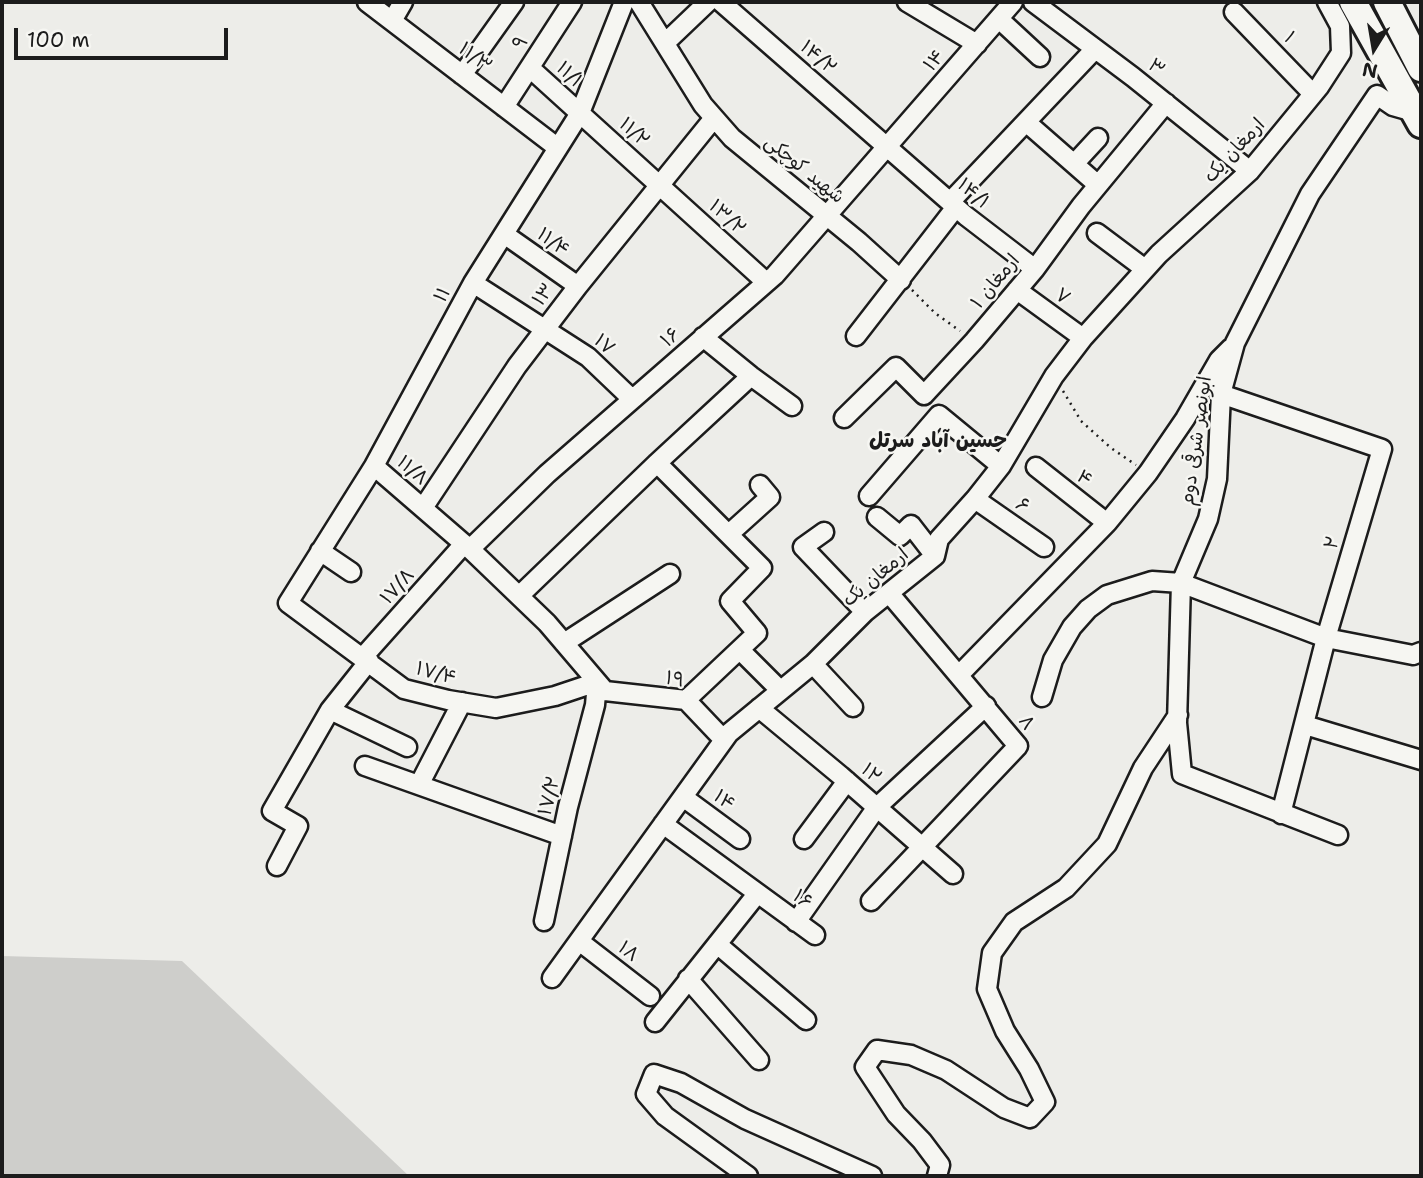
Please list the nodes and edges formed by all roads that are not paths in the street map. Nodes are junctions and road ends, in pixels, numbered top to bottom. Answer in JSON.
{"nodes":[{"id":1,"x":367,"y":2,"type":"edge"},
{"id":2,"x":403,"y":2,"type":"edge"},
{"id":3,"x":514,"y":2,"type":"edge"},
{"id":4,"x":572,"y":2,"type":"edge"},
{"id":5,"x":624,"y":2,"type":"edge"},
{"id":6,"x":639,"y":2,"type":"edge"},
{"id":7,"x":708,"y":2,"type":"edge"},
{"id":8,"x":721,"y":2,"type":"edge"},
{"id":9,"x":907,"y":2,"type":"edge"},
{"id":10,"x":1013,"y":2,"type":"edge"},
{"id":11,"x":1032,"y":2,"type":"edge"},
{"id":12,"x":1327,"y":2,"type":"edge"},
{"id":13,"x":1353,"y":2,"type":"edge"},
{"id":14,"x":1387,"y":2,"type":"edge"},
{"id":15,"x":1234,"y":12,"type":"dead end"},
{"id":16,"x":999,"y":19,"type":"junction"},
{"id":17,"x":392,"y":21,"type":"junction"},
{"id":18,"x":665,"y":43,"type":"junction"},
{"id":19,"x":977,"y":44,"type":"junction"},
{"id":20,"x":1095,"y":49,"type":"junction"},
{"id":21,"x":1040,"y":57,"type":"dead end"},
{"id":22,"x":530,"y":68,"type":"junction"},
{"id":23,"x":1421,"y":68,"type":"edge"},
{"id":24,"x":462,"y":75,"type":"junction"},
{"id":25,"x":1313,"y":94,"type":"junction"},
{"id":26,"x":1166,"y":103,"type":"junction"},
{"id":27,"x":504,"y":107,"type":"junction"},
{"id":28,"x":580,"y":113,"type":"junction"},
{"id":29,"x":714,"y":118,"type":"junction"},
{"id":30,"x":1417,"y":118,"type":"edge"},
{"id":31,"x":1027,"y":122,"type":"junction"},
{"id":32,"x":1098,"y":138,"type":"dead end"},
{"id":33,"x":887,"y":147,"type":"junction"},
{"id":34,"x":558,"y":148,"type":"junction"},
{"id":35,"x":1074,"y":164,"type":"junction"},
{"id":36,"x":1250,"y":171,"type":"junction"},
{"id":37,"x":660,"y":185,"type":"junction"},
{"id":38,"x":1098,"y":185,"type":"junction"},
{"id":39,"x":953,"y":205,"type":"junction"},
{"id":40,"x":827,"y":216,"type":"junction"},
{"id":41,"x":1097,"y":233,"type":"dead end"},
{"id":42,"x":504,"y":234,"type":"junction"},
{"id":43,"x":1035,"y":269,"type":"junction"},
{"id":44,"x":1145,"y":269,"type":"junction"},
{"id":45,"x":901,"y":280,"type":"junction"},
{"id":46,"x":766,"y":282,"type":"junction"},
{"id":47,"x":473,"y":284,"type":"junction"},
{"id":48,"x":578,"y":286,"type":"junction"},
{"id":49,"x":1017,"y":290,"type":"junction"},
{"id":50,"x":545,"y":329,"type":"junction"},
{"id":51,"x":856,"y":336,"type":"dead end"},
{"id":52,"x":703,"y":337,"type":"junction"},
{"id":53,"x":1083,"y":338,"type":"junction"},
{"id":54,"x":1235,"y":343,"type":"junction"},
{"id":55,"x":751,"y":376,"type":"junction"},
{"id":56,"x":1221,"y":394,"type":"junction"},
{"id":57,"x":632,"y":399,"type":"junction"},
{"id":58,"x":792,"y":406,"type":"dead end"},
{"id":59,"x":844,"y":418,"type":"dead end"},
{"id":60,"x":657,"y":463,"type":"junction"},
{"id":61,"x":374,"y":466,"type":"junction"},
{"id":62,"x":1001,"y":466,"type":"junction"},
{"id":63,"x":1035,"y":467,"type":"dead end"},
{"id":64,"x":760,"y":485,"type":"dead end"},
{"id":65,"x":869,"y":496,"type":"dead end"},
{"id":66,"x":975,"y":499,"type":"junction"},
{"id":67,"x":423,"y":508,"type":"junction"},
{"id":68,"x":877,"y":517,"type":"dead end"},
{"id":69,"x":1107,"y":523,"type":"junction"},
{"id":70,"x":824,"y":532,"type":"dead end"},
{"id":71,"x":729,"y":534,"type":"junction"},
{"id":72,"x":467,"y":547,"type":"junction"},
{"id":73,"x":1044,"y":547,"type":"dead end"},
{"id":74,"x":320,"y":551,"type":"junction"},
{"id":75,"x":935,"y":556,"type":"junction"},
{"id":76,"x":351,"y":572,"type":"dead end"},
{"id":77,"x":670,"y":574,"type":"dead end"},
{"id":78,"x":1181,"y":583,"type":"junction"},
{"id":79,"x":890,"y":593,"type":"junction"},
{"id":80,"x":519,"y":596,"type":"junction"},
{"id":81,"x":288,"y":603,"type":"joint"},
{"id":82,"x":865,"y":612,"type":"junction"},
{"id":83,"x":1326,"y":638,"type":"junction"},
{"id":84,"x":564,"y":643,"type":"junction"},
{"id":85,"x":740,"y":650,"type":"junction"},
{"id":86,"x":1421,"y":652,"type":"edge"},
{"id":87,"x":366,"y":659,"type":"junction"},
{"id":88,"x":813,"y":664,"type":"junction"},
{"id":89,"x":960,"y":674,"type":"junction"},
{"id":90,"x":601,"y":686,"type":"junction"},
{"id":91,"x":780,"y":690,"type":"junction"},
{"id":92,"x":1042,"y":697,"type":"dead end"},
{"id":93,"x":686,"y":700,"type":"junction"},
{"id":94,"x":462,"y":702,"type":"junction"},
{"id":95,"x":986,"y":706,"type":"junction"},
{"id":96,"x":853,"y":707,"type":"dead end"},
{"id":97,"x":759,"y":708,"type":"junction"},
{"id":98,"x":330,"y":710,"type":"junction"},
{"id":99,"x":1178,"y":715,"type":"junction"},
{"id":100,"x":1305,"y":725,"type":"junction"},
{"id":101,"x":724,"y":740,"type":"junction"},
{"id":102,"x":407,"y":747,"type":"dead end"},
{"id":103,"x":1421,"y":760,"type":"edge"},
{"id":104,"x":365,"y":766,"type":"dead end"},
{"id":105,"x":847,"y":780,"type":"junction"},
{"id":106,"x":418,"y":785,"type":"junction"},
{"id":107,"x":683,"y":797,"type":"junction"},
{"id":108,"x":877,"y":807,"type":"junction"},
{"id":109,"x":1281,"y":814,"type":"junction"},
{"id":110,"x":663,"y":824,"type":"junction"},
{"id":111,"x":1338,"y":835,"type":"dead end"},
{"id":112,"x":562,"y":836,"type":"junction"},
{"id":113,"x":740,"y":839,"type":"dead end"},
{"id":114,"x":804,"y":839,"type":"dead end"},
{"id":115,"x":923,"y":847,"type":"junction"},
{"id":116,"x":277,"y":866,"type":"dead end"},
{"id":117,"x":953,"y":874,"type":"dead end"},
{"id":118,"x":757,"y":894,"type":"junction"},
{"id":119,"x":871,"y":901,"type":"dead end"},
{"id":120,"x":544,"y":921,"type":"dead end"},
{"id":121,"x":796,"y":922,"type":"junction"},
{"id":122,"x":814,"y":935,"type":"dead end"},
{"id":123,"x":579,"y":941,"type":"junction"},
{"id":124,"x":717,"y":944,"type":"junction"},
{"id":125,"x":552,"y":978,"type":"dead end"},
{"id":126,"x":688,"y":979,"type":"junction"},
{"id":127,"x":650,"y":996,"type":"dead end"},
{"id":128,"x":806,"y":1020,"type":"dead end"},
{"id":129,"x":654,"y":1021,"type":"dead end"},
{"id":130,"x":759,"y":1060,"type":"dead end"},
{"id":131,"x":748,"y":1176,"type":"edge"},
{"id":132,"x":872,"y":1176,"type":"edge"},
{"id":133,"x":937,"y":1176,"type":"edge"}],
"edges":[{"from":1,"to":17,"type":"street","name":"۱۱/۳"},
{"from":2,"to":17,"type":"street"},
{"from":3,"to":24,"type":"street"},
{"from":4,"to":22,"type":"street","name":"۹"},
{"from":5,"to":28,"type":"street","name":"۱۱"},
{"from":6,"to":18,"type":"street","name":"شهید کوچکی"},
{"from":7,"to":18,"type":"street"},
{"from":8,"to":33,"type":"street","name":"۱۴/۲"},
{"from":9,"to":19,"type":"street"},
{"from":10,"to":16,"type":"street","name":"۱۴"},
{"from":11,"to":20,"type":"street","name":"۳"},
{"from":12,"to":25,"type":"street","name":"ارمغان یک"},
{"from":13,"to":30,"type":"highway"},
{"from":14,"to":23,"type":"highway"},
{"from":15,"to":25,"type":"street","name":"۱"},
{"from":16,"to":19,"type":"street","name":"۱۴"},
{"from":16,"to":21,"type":"street"},
{"from":17,"to":24,"type":"street","name":"۱۱/۳"},
{"from":18,"to":29,"type":"street","name":"شهید کوچکی"},
{"from":19,"to":33,"type":"street","name":"۱۴"},
{"from":20,"to":26,"type":"street","name":"۳"},
{"from":20,"to":31,"type":"street"},
{"from":22,"to":27,"type":"street","name":"۹"},
{"from":22,"to":28,"type":"street","name":"۱۱/۱"},
{"from":24,"to":27,"type":"street","name":"۱۱/۳"},
{"from":25,"to":36,"type":"street","name":"ارمغان یک"},
{"from":26,"to":36,"type":"street","name":"۳"},
{"from":26,"to":38,"type":"street","name":"ارمغان ۱"},
{"from":27,"to":34,"type":"street","name":"۱۱/۳"},
{"from":28,"to":34,"type":"street","name":"۱۱"},
{"from":28,"to":37,"type":"street","name":"۱۱/۲"},
{"from":29,"to":37,"type":"street","name":"۱۳"},
{"from":29,"to":40,"type":"street","name":"شهید کوچکی"},
{"from":30,"to":54,"type":"street","name":"ابونصر شرقی دوم"},
{"from":31,"to":35,"type":"street"},
{"from":31,"to":39,"type":"street"},
{"from":32,"to":35,"type":"street"},
{"from":33,"to":39,"type":"street","name":"۱۴/۱"},
{"from":33,"to":40,"type":"street","name":"۱۶"},
{"from":34,"to":42,"type":"street","name":"۱۱"},
{"from":35,"to":38,"type":"street"},
{"from":36,"to":44,"type":"street","name":"ارمغان یک"},
{"from":37,"to":46,"type":"street","name":"۱۳/۲"},
{"from":37,"to":48,"type":"street","name":"۱۳"},
{"from":38,"to":43,"type":"street","name":"ارمغان ۱"},
{"from":39,"to":43,"type":"street","name":"۱۴/۱"},
{"from":39,"to":45,"type":"street"},
{"from":40,"to":45,"type":"street","name":"شهید کوچکی"},
{"from":40,"to":46,"type":"street","name":"۱۶"},
{"from":41,"to":44,"type":"street"},
{"from":42,"to":47,"type":"street","name":"۱۱"},
{"from":42,"to":48,"type":"street","name":"۱۱/۴"},
{"from":43,"to":49,"type":"street","name":"ارمغان ۱"},
{"from":44,"to":53,"type":"street","name":"ارمغان یک"},
{"from":45,"to":51,"type":"street"},
{"from":46,"to":52,"type":"street","name":"۱۶"},
{"from":47,"to":50,"type":"street","name":"۱۷"},
{"from":47,"to":61,"type":"street","name":"۱۱"},
{"from":48,"to":50,"type":"street","name":"۱۳"},
{"from":49,"to":53,"type":"street","name":"۷"},
{"from":49,"to":59,"type":"street","name":"ارمغان ۱"},
{"from":50,"to":57,"type":"street","name":"۱۷"},
{"from":50,"to":67,"type":"street","name":"۱۳"},
{"from":52,"to":55,"type":"street"},
{"from":52,"to":57,"type":"street","name":"۱۶"},
{"from":53,"to":62,"type":"street","name":"ارمغان یک"},
{"from":54,"to":56,"type":"street","name":"ابونصر شرقی دوم"},
{"from":54,"to":69,"type":"street"},
{"from":55,"to":58,"type":"street"},
{"from":55,"to":60,"type":"street"},
{"from":56,"to":78,"type":"street","name":"ابونصر شرقی دوم"},
{"from":56,"to":83,"type":"street","name":"۲"},
{"from":57,"to":72,"type":"street","name":"۱۶"},
{"from":60,"to":71,"type":"street"},
{"from":60,"to":80,"type":"street"},
{"from":61,"to":67,"type":"street","name":"۱۱/۸"},
{"from":61,"to":74,"type":"street","name":"۱۱"},
{"from":62,"to":65,"type":"street"},
{"from":62,"to":66,"type":"street","name":"ارمغان یک"},
{"from":63,"to":69,"type":"street","name":"۴"},
{"from":64,"to":71,"type":"street"},
{"from":66,"to":73,"type":"street","name":"۶"},
{"from":66,"to":75,"type":"street","name":"ارمغان یک"},
{"from":67,"to":72,"type":"street","name":"۱۱/۸"},
{"from":68,"to":75,"type":"street"},
{"from":69,"to":89,"type":"street"},
{"from":70,"to":82,"type":"street"},
{"from":71,"to":85,"type":"street"},
{"from":72,"to":80,"type":"street","name":"۱۱/۸"},
{"from":72,"to":87,"type":"street","name":"۱۷/۸"},
{"from":74,"to":76,"type":"street"},
{"from":74,"to":81,"type":"street","name":"۱۱"},
{"from":75,"to":79,"type":"street","name":"ارمغان یک"},
{"from":77,"to":84,"type":"street"},
{"from":78,"to":83,"type":"street"},
{"from":78,"to":92,"type":"street"},
{"from":78,"to":99,"type":"street"},
{"from":79,"to":82,"type":"street","name":"ارمغان یک"},
{"from":79,"to":89,"type":"street","name":"۸"},
{"from":80,"to":84,"type":"street","name":"۱۱/۸"},
{"from":81,"to":87,"type":"street","name":"۱۷/۴"},
{"from":82,"to":88,"type":"street","name":"ارمغان یک"},
{"from":83,"to":86,"type":"street"},
{"from":83,"to":100,"type":"street","name":"۲"},
{"from":84,"to":90,"type":"street","name":"۱۱/۸"},
{"from":85,"to":91,"type":"street"},
{"from":85,"to":93,"type":"street"},
{"from":87,"to":94,"type":"street","name":"۱۷/۴"},
{"from":87,"to":98,"type":"street","name":"۱۷/۸"},
{"from":88,"to":91,"type":"street","name":"ارمغان یک"},
{"from":88,"to":96,"type":"street"},
{"from":89,"to":95,"type":"street","name":"۸"},
{"from":90,"to":93,"type":"street","name":"۱۹"},
{"from":90,"to":94,"type":"street","name":"۱۷/۴"},
{"from":90,"to":112,"type":"street","name":"۱۷/۲"},
{"from":91,"to":97,"type":"street","name":"ارمغان یک"},
{"from":93,"to":101,"type":"street","name":"۱۹"},
{"from":94,"to":106,"type":"street"},
{"from":95,"to":108,"type":"street"},
{"from":95,"to":115,"type":"street","name":"۸"},
{"from":97,"to":101,"type":"street","name":"ارمغان یک"},
{"from":97,"to":105,"type":"street","name":"۱۲"},
{"from":98,"to":102,"type":"street"},
{"from":98,"to":116,"type":"street","name":"۱۷/۸"},
{"from":99,"to":109,"type":"street"},
{"from":99,"to":133,"type":"street"},
{"from":100,"to":103,"type":"street"},
{"from":100,"to":109,"type":"street","name":"۲"},
{"from":101,"to":107,"type":"street","name":"ارمغان یک"},
{"from":104,"to":106,"type":"street"},
{"from":105,"to":108,"type":"street","name":"۱۲"},
{"from":105,"to":114,"type":"street"},
{"from":106,"to":112,"type":"street"},
{"from":107,"to":110,"type":"street","name":"ارمغان یک"},
{"from":107,"to":113,"type":"street","name":"۱۴"},
{"from":108,"to":115,"type":"street","name":"۱۲"},
{"from":108,"to":121,"type":"street"},
{"from":109,"to":111,"type":"street"},
{"from":110,"to":118,"type":"street","name":"۱۶"},
{"from":110,"to":123,"type":"street","name":"ارمغان یک"},
{"from":112,"to":120,"type":"street","name":"۱۷/۲"},
{"from":115,"to":117,"type":"street","name":"۱۲"},
{"from":115,"to":119,"type":"street","name":"۸"},
{"from":118,"to":121,"type":"street","name":"۱۶"},
{"from":118,"to":124,"type":"street"},
{"from":121,"to":122,"type":"street","name":"۱۶"},
{"from":123,"to":125,"type":"street","name":"ارمغان یک"},
{"from":123,"to":127,"type":"street","name":"۱۸"},
{"from":124,"to":126,"type":"street"},
{"from":124,"to":128,"type":"street"},
{"from":126,"to":129,"type":"street"},
{"from":126,"to":130,"type":"street"},
{"from":131,"to":132,"type":"street"}]}
